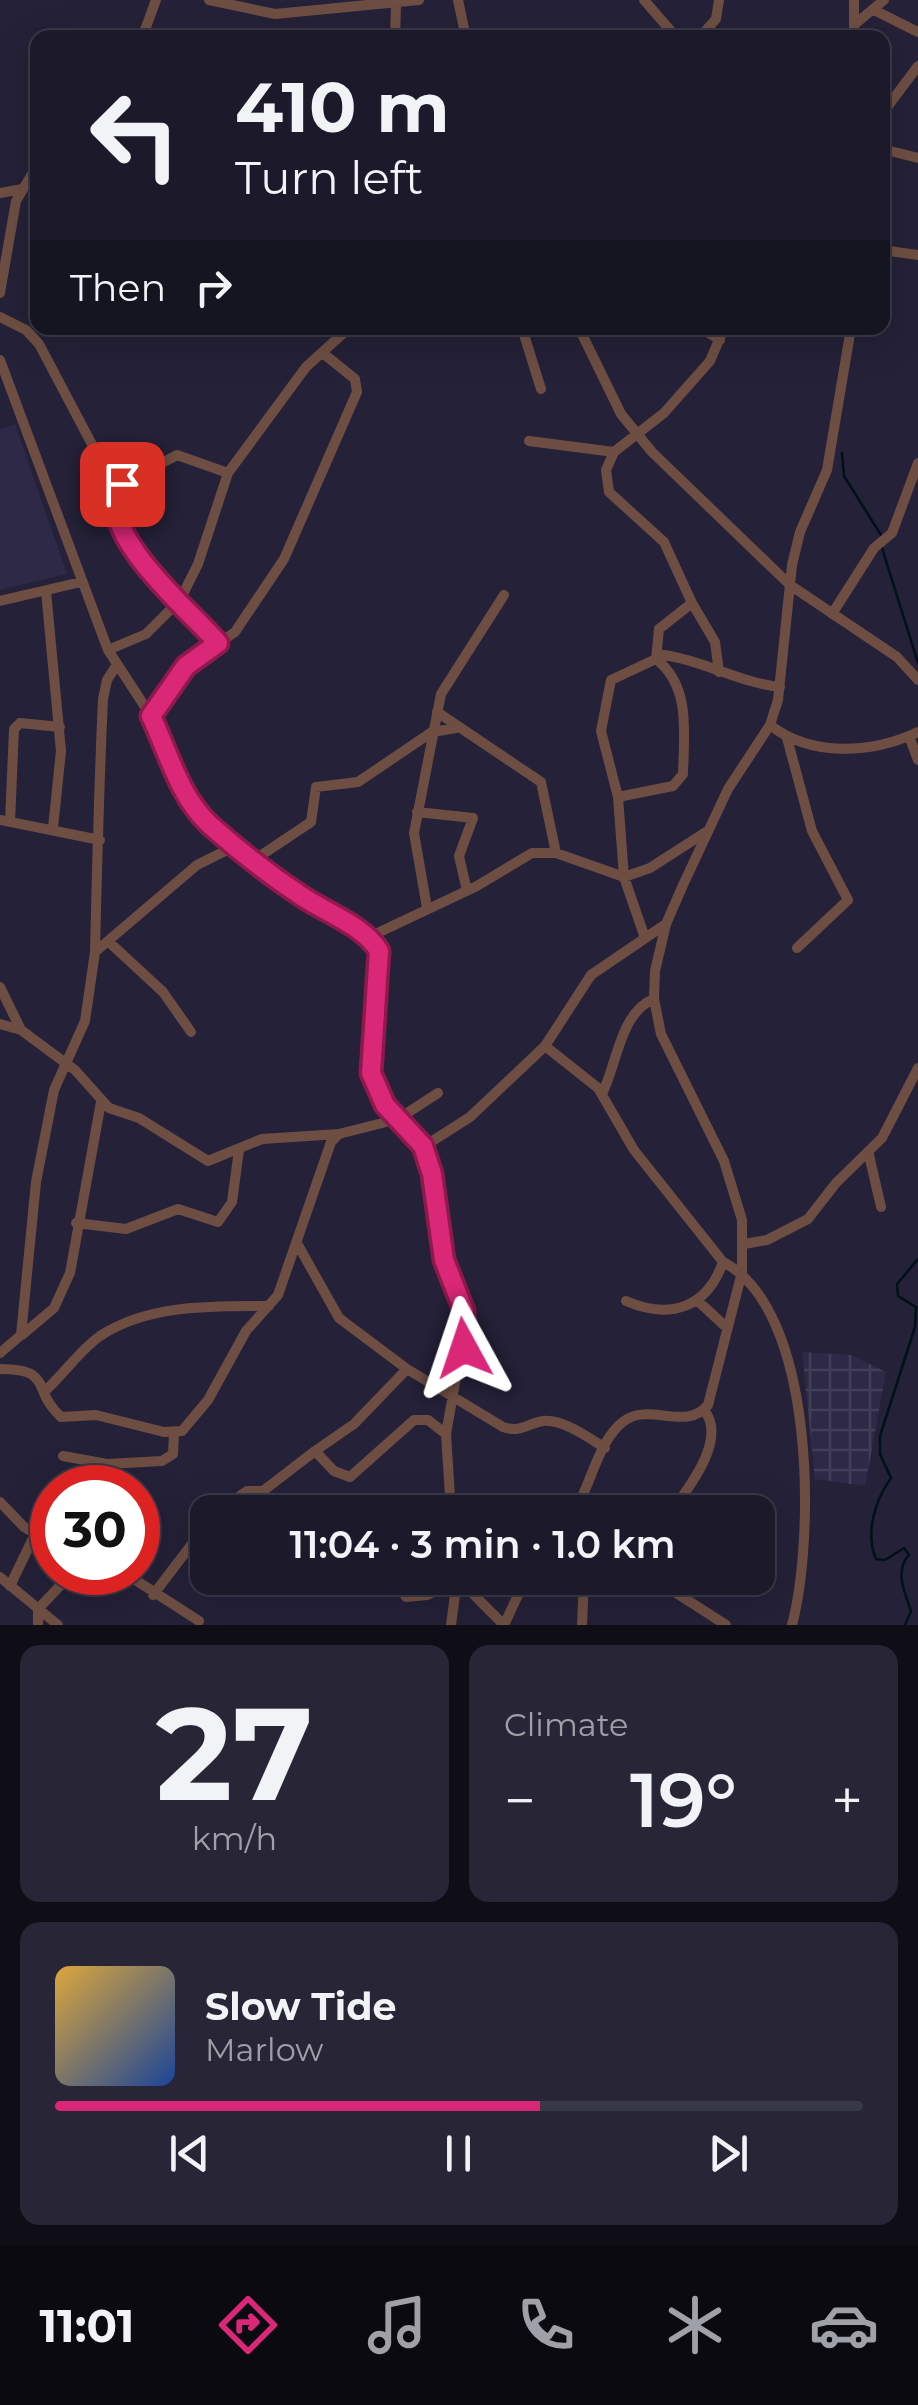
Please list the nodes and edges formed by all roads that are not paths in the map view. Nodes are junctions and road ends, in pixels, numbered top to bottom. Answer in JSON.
{"nodes":[{"id":1,"x":156,"y":0,"type":"edge"},
{"id":2,"x":209,"y":0,"type":"edge"},
{"id":3,"x":458,"y":0,"type":"edge"},
{"id":4,"x":644,"y":0,"type":"edge"},
{"id":5,"x":719,"y":0,"type":"edge"},
{"id":6,"x":854,"y":0,"type":"edge"},
{"id":7,"x":884,"y":0,"type":"edge"},
{"id":8,"x":413,"y":1,"type":"edge"},
{"id":9,"x":396,"y":5,"type":"junction"},
{"id":10,"x":874,"y":10,"type":"junction"},
{"id":11,"x":854,"y":25,"type":"junction"},
{"id":12,"x":145,"y":30,"type":"edge"},
{"id":13,"x":395,"y":30,"type":"edge"},
{"id":14,"x":464,"y":30,"type":"edge"},
{"id":15,"x":670,"y":30,"type":"edge"},
{"id":16,"x":707,"y":30,"type":"edge"},
{"id":17,"x":854,"y":30,"type":"edge"},
{"id":18,"x":918,"y":32,"type":"edge"},
{"id":19,"x":918,"y":66,"type":"edge"},
{"id":20,"x":890,"y":103,"type":"edge"},
{"id":21,"x":890,"y":152,"type":"edge"},
{"id":22,"x":918,"y":158,"type":"edge"},
{"id":23,"x":30,"y":176,"type":"edge"},
{"id":24,"x":22,"y":189,"type":"junction"},
{"id":25,"x":0,"y":193,"type":"edge"},
{"id":26,"x":890,"y":251,"type":"edge"},
{"id":27,"x":918,"y":254,"type":"edge"},
{"id":28,"x":0,"y":293,"type":"edge"},
{"id":29,"x":0,"y":317,"type":"edge"},
{"id":30,"x":30,"y":334,"type":"edge"},
{"id":31,"x":31,"y":335,"type":"edge"},
{"id":32,"x":343,"y":335,"type":"edge"},
{"id":33,"x":524,"y":335,"type":"edge"},
{"id":34,"x":582,"y":335,"type":"edge"},
{"id":35,"x":712,"y":335,"type":"edge"},
{"id":36,"x":722,"y":335,"type":"edge"},
{"id":37,"x":850,"y":335,"type":"edge"},
{"id":38,"x":720,"y":340,"type":"junction"},
{"id":39,"x":324,"y":354,"type":"junction"},
{"id":40,"x":0,"y":360,"type":"edge"},
{"id":41,"x":542,"y":389,"type":"dead end"},
{"id":42,"x":638,"y":437,"type":"junction"},
{"id":43,"x":529,"y":441,"type":"dead end"},
{"id":44,"x":614,"y":452,"type":"junction"},
{"id":45,"x":918,"y":463,"type":"edge"},
{"id":46,"x":228,"y":473,"type":"junction"},
{"id":47,"x":115,"y":488,"type":"junction"},
{"id":48,"x":81,"y":582,"type":"junction"},
{"id":49,"x":790,"y":585,"type":"junction"},
{"id":50,"x":46,"y":591,"type":"junction"},
{"id":51,"x":504,"y":595,"type":"dead end"},
{"id":52,"x":180,"y":600,"type":"junction"},
{"id":53,"x":0,"y":602,"type":"edge"},
{"id":54,"x":692,"y":603,"type":"junction"},
{"id":55,"x":832,"y":614,"type":"junction"},
{"id":56,"x":218,"y":643,"type":"junction"},
{"id":57,"x":108,"y":650,"type":"junction"},
{"id":58,"x":656,"y":656,"type":"junction"},
{"id":59,"x":116,"y":666,"type":"junction"},
{"id":60,"x":719,"y":672,"type":"junction"},
{"id":61,"x":918,"y":680,"type":"edge"},
{"id":62,"x":780,"y":687,"type":"junction"},
{"id":63,"x":436,"y":712,"type":"junction"},
{"id":64,"x":151,"y":716,"type":"junction"},
{"id":65,"x":770,"y":725,"type":"junction"},
{"id":66,"x":60,"y":726,"type":"junction"},
{"id":67,"x":456,"y":728,"type":"junction"},
{"id":68,"x":432,"y":732,"type":"junction"},
{"id":69,"x":914,"y":734,"type":"edge"},
{"id":70,"x":787,"y":738,"type":"junction"},
{"id":71,"x":918,"y":760,"type":"edge"},
{"id":72,"x":618,"y":797,"type":"junction"},
{"id":73,"x":417,"y":812,"type":"junction"},
{"id":74,"x":5,"y":821,"type":"edge"},
{"id":75,"x":53,"y":828,"type":"junction"},
{"id":76,"x":707,"y":832,"type":"junction"},
{"id":77,"x":100,"y":840,"type":"junction"},
{"id":78,"x":235,"y":846,"type":"junction"},
{"id":79,"x":556,"y":853,"type":"junction"},
{"id":80,"x":254,"y":860,"type":"junction"},
{"id":81,"x":624,"y":877,"type":"junction"},
{"id":82,"x":467,"y":891,"type":"junction"},
{"id":83,"x":427,"y":908,"type":"junction"},
{"id":84,"x":666,"y":924,"type":"junction"},
{"id":85,"x":644,"y":935,"type":"junction"},
{"id":86,"x":369,"y":937,"type":"junction"},
{"id":87,"x":109,"y":942,"type":"junction"},
{"id":88,"x":797,"y":948,"type":"dead end"},
{"id":89,"x":96,"y":952,"type":"junction"},
{"id":90,"x":0,"y":988,"type":"edge"},
{"id":91,"x":654,"y":999,"type":"junction"},
{"id":92,"x":0,"y":1024,"type":"edge"},
{"id":93,"x":21,"y":1030,"type":"junction"},
{"id":94,"x":191,"y":1032,"type":"dead end"},
{"id":95,"x":544,"y":1046,"type":"junction"},
{"id":96,"x":64,"y":1063,"type":"junction"},
{"id":97,"x":918,"y":1068,"type":"edge"},
{"id":98,"x":438,"y":1093,"type":"dead end"},
{"id":99,"x":602,"y":1094,"type":"junction"},
{"id":100,"x":101,"y":1102,"type":"junction"},
{"id":101,"x":398,"y":1119,"type":"junction"},
{"id":102,"x":339,"y":1134,"type":"junction"},
{"id":103,"x":423,"y":1146,"type":"junction"},
{"id":104,"x":240,"y":1150,"type":"junction"},
{"id":105,"x":870,"y":1155,"type":"junction"},
{"id":106,"x":880,"y":1207,"type":"dead end"},
{"id":107,"x":76,"y":1223,"type":"junction"},
{"id":108,"x":744,"y":1244,"type":"junction"},
{"id":109,"x":298,"y":1245,"type":"junction"},
{"id":110,"x":723,"y":1262,"type":"junction"},
{"id":111,"x":742,"y":1272,"type":"junction"},
{"id":112,"x":626,"y":1301,"type":"dead end"},
{"id":113,"x":698,"y":1301,"type":"junction"},
{"id":114,"x":269,"y":1306,"type":"junction"},
{"id":115,"x":727,"y":1328,"type":"junction"},
{"id":116,"x":21,"y":1335,"type":"junction"},
{"id":117,"x":0,"y":1354,"type":"edge"},
{"id":118,"x":0,"y":1369,"type":"edge"},
{"id":119,"x":407,"y":1370,"type":"junction"},
{"id":120,"x":45,"y":1392,"type":"junction"},
{"id":121,"x":452,"y":1399,"type":"junction"},
{"id":122,"x":704,"y":1410,"type":"junction"},
{"id":123,"x":174,"y":1433,"type":"junction"},
{"id":124,"x":446,"y":1434,"type":"junction"},
{"id":125,"x":605,"y":1448,"type":"junction"},
{"id":126,"x":315,"y":1450,"type":"junction"},
{"id":127,"x":62,"y":1456,"type":"dead end"},
{"id":128,"x":240,"y":1495,"type":"edge"},
{"id":129,"x":450,"y":1495,"type":"edge"},
{"id":130,"x":582,"y":1495,"type":"edge"},
{"id":131,"x":682,"y":1495,"type":"edge"},
{"id":132,"x":0,"y":1502,"type":"edge"},
{"id":133,"x":30,"y":1529,"type":"edge"},
{"id":134,"x":30,"y":1542,"type":"edge"},
{"id":135,"x":190,"y":1547,"type":"edge"},
{"id":136,"x":4,"y":1582,"type":"edge"},
{"id":137,"x":51,"y":1595,"type":"edge"},
{"id":138,"x":455,"y":1595,"type":"edge"},
{"id":139,"x":473,"y":1595,"type":"edge"},
{"id":140,"x":518,"y":1595,"type":"edge"},
{"id":141,"x":583,"y":1595,"type":"edge"},
{"id":142,"x":680,"y":1595,"type":"edge"},
{"id":143,"x":153,"y":1596,"type":"joint"},
{"id":144,"x":38,"y":1609,"type":"junction"},
{"id":145,"x":199,"y":1621,"type":"dead end"},
{"id":146,"x":38,"y":1625,"type":"edge"},
{"id":147,"x":58,"y":1625,"type":"edge"},
{"id":148,"x":450,"y":1625,"type":"edge"},
{"id":149,"x":504,"y":1625,"type":"edge"},
{"id":150,"x":582,"y":1625,"type":"edge"},
{"id":151,"x":726,"y":1625,"type":"edge"},
{"id":152,"x":792,"y":1625,"type":"edge"}],
"edges":[{"from":1,"to":12,"type":"street"},
{"from":2,"to":9,"type":"street"},
{"from":3,"to":14,"type":"street"},
{"from":4,"to":15,"type":"street"},
{"from":5,"to":16,"type":"street"},
{"from":6,"to":11,"type":"street"},
{"from":7,"to":10,"type":"street"},
{"from":8,"to":9,"type":"street"},
{"from":9,"to":13,"type":"street"},
{"from":10,"to":11,"type":"street"},
{"from":10,"to":18,"type":"street"},
{"from":11,"to":17,"type":"street"},
{"from":19,"to":20,"type":"street"},
{"from":21,"to":22,"type":"street"},
{"from":23,"to":24,"type":"street"},
{"from":24,"to":25,"type":"street"},
{"from":24,"to":28,"type":"street"},
{"from":26,"to":27,"type":"street"},
{"from":29,"to":30,"type":"street"},
{"from":31,"to":47,"type":"street"},
{"from":32,"to":39,"type":"street"},
{"from":33,"to":41,"type":"street"},
{"from":34,"to":42,"type":"street"},
{"from":35,"to":38,"type":"street"},
{"from":36,"to":38,"type":"street"},
{"from":37,"to":49,"type":"street"},
{"from":38,"to":42,"type":"street"},
{"from":39,"to":46,"type":"street"},
{"from":39,"to":56,"type":"street"},
{"from":40,"to":48,"type":"street"},
{"from":42,"to":44,"type":"street"},
{"from":42,"to":49,"type":"street"},
{"from":43,"to":44,"type":"street"},
{"from":44,"to":54,"type":"street"},
{"from":45,"to":55,"type":"street"},
{"from":46,"to":47,"type":"street"},
{"from":46,"to":52,"type":"street"},
{"from":47,"to":52,"type":"street"},
{"from":48,"to":50,"type":"street"},
{"from":48,"to":57,"type":"street"},
{"from":49,"to":55,"type":"street"},
{"from":49,"to":62,"type":"street"},
{"from":50,"to":53,"type":"street"},
{"from":50,"to":66,"type":"street"},
{"from":51,"to":63,"type":"street"},
{"from":52,"to":56,"type":"street"},
{"from":52,"to":57,"type":"street"},
{"from":54,"to":58,"type":"street"},
{"from":54,"to":60,"type":"street"},
{"from":55,"to":61,"type":"street"},
{"from":56,"to":64,"type":"street"},
{"from":57,"to":59,"type":"street"},
{"from":58,"to":60,"type":"street"},
{"from":58,"to":72,"type":"street"},
{"from":58,"to":72,"type":"street"},
{"from":59,"to":64,"type":"street"},
{"from":59,"to":77,"type":"street"},
{"from":60,"to":62,"type":"street"},
{"from":62,"to":65,"type":"street"},
{"from":63,"to":67,"type":"street"},
{"from":63,"to":68,"type":"street"},
{"from":64,"to":78,"type":"street"},
{"from":65,"to":70,"type":"street"},
{"from":65,"to":76,"type":"street"},
{"from":66,"to":74,"type":"street"},
{"from":66,"to":75,"type":"street"},
{"from":67,"to":68,"type":"street"},
{"from":67,"to":79,"type":"street"},
{"from":68,"to":73,"type":"street"},
{"from":68,"to":80,"type":"street"},
{"from":69,"to":70,"type":"street"},
{"from":69,"to":71,"type":"street"},
{"from":70,"to":88,"type":"street"},
{"from":72,"to":81,"type":"street"},
{"from":73,"to":82,"type":"street"},
{"from":73,"to":83,"type":"street"},
{"from":74,"to":75,"type":"street"},
{"from":75,"to":77,"type":"street"},
{"from":76,"to":81,"type":"street"},
{"from":76,"to":84,"type":"street"},
{"from":77,"to":89,"type":"street"},
{"from":78,"to":80,"type":"street"},
{"from":78,"to":87,"type":"street"},
{"from":79,"to":81,"type":"street"},
{"from":79,"to":82,"type":"street"},
{"from":80,"to":86,"type":"street"},
{"from":81,"to":85,"type":"street"},
{"from":82,"to":83,"type":"street"},
{"from":83,"to":86,"type":"street"},
{"from":84,"to":85,"type":"street"},
{"from":84,"to":91,"type":"street"},
{"from":85,"to":95,"type":"street"},
{"from":86,"to":101,"type":"street"},
{"from":87,"to":89,"type":"street"},
{"from":87,"to":94,"type":"street"},
{"from":89,"to":96,"type":"street"},
{"from":90,"to":93,"type":"street"},
{"from":91,"to":99,"type":"street"},
{"from":91,"to":108,"type":"street"},
{"from":92,"to":93,"type":"street"},
{"from":93,"to":96,"type":"street"},
{"from":95,"to":99,"type":"street"},
{"from":95,"to":103,"type":"street"},
{"from":96,"to":100,"type":"street"},
{"from":96,"to":116,"type":"street"},
{"from":97,"to":105,"type":"street"},
{"from":98,"to":101,"type":"street"},
{"from":99,"to":110,"type":"street"},
{"from":100,"to":104,"type":"street"},
{"from":100,"to":107,"type":"street"},
{"from":101,"to":102,"type":"street"},
{"from":101,"to":103,"type":"street"},
{"from":102,"to":104,"type":"street"},
{"from":102,"to":109,"type":"street"},
{"from":103,"to":121,"type":"street"},
{"from":104,"to":107,"type":"street"},
{"from":105,"to":106,"type":"street"},
{"from":105,"to":108,"type":"street"},
{"from":107,"to":116,"type":"street"},
{"from":108,"to":111,"type":"street"},
{"from":109,"to":114,"type":"street"},
{"from":109,"to":119,"type":"street"},
{"from":110,"to":111,"type":"street"},
{"from":110,"to":113,"type":"street"},
{"from":111,"to":115,"type":"street"},
{"from":111,"to":152,"type":"street"},
{"from":112,"to":113,"type":"street"},
{"from":113,"to":115,"type":"street"},
{"from":114,"to":120,"type":"street"},
{"from":114,"to":123,"type":"street"},
{"from":115,"to":122,"type":"street"},
{"from":116,"to":117,"type":"street"},
{"from":118,"to":120,"type":"street"},
{"from":119,"to":121,"type":"street"},
{"from":119,"to":126,"type":"street"},
{"from":120,"to":123,"type":"street"},
{"from":121,"to":124,"type":"street"},
{"from":121,"to":125,"type":"street"},
{"from":122,"to":125,"type":"street"},
{"from":122,"to":131,"type":"street"},
{"from":123,"to":127,"type":"street"},
{"from":124,"to":126,"type":"street"},
{"from":124,"to":129,"type":"street"},
{"from":125,"to":130,"type":"street"},
{"from":126,"to":128,"type":"street"},
{"from":132,"to":133,"type":"street"},
{"from":134,"to":136,"type":"street"},
{"from":135,"to":143,"type":"street"},
{"from":136,"to":144,"type":"street"},
{"from":137,"to":144,"type":"street"},
{"from":138,"to":148,"type":"street"},
{"from":139,"to":149,"type":"street"},
{"from":140,"to":149,"type":"street"},
{"from":141,"to":150,"type":"street"},
{"from":142,"to":151,"type":"street"},
{"from":143,"to":145,"type":"street"},
{"from":144,"to":146,"type":"street"},
{"from":144,"to":147,"type":"street"}]}
